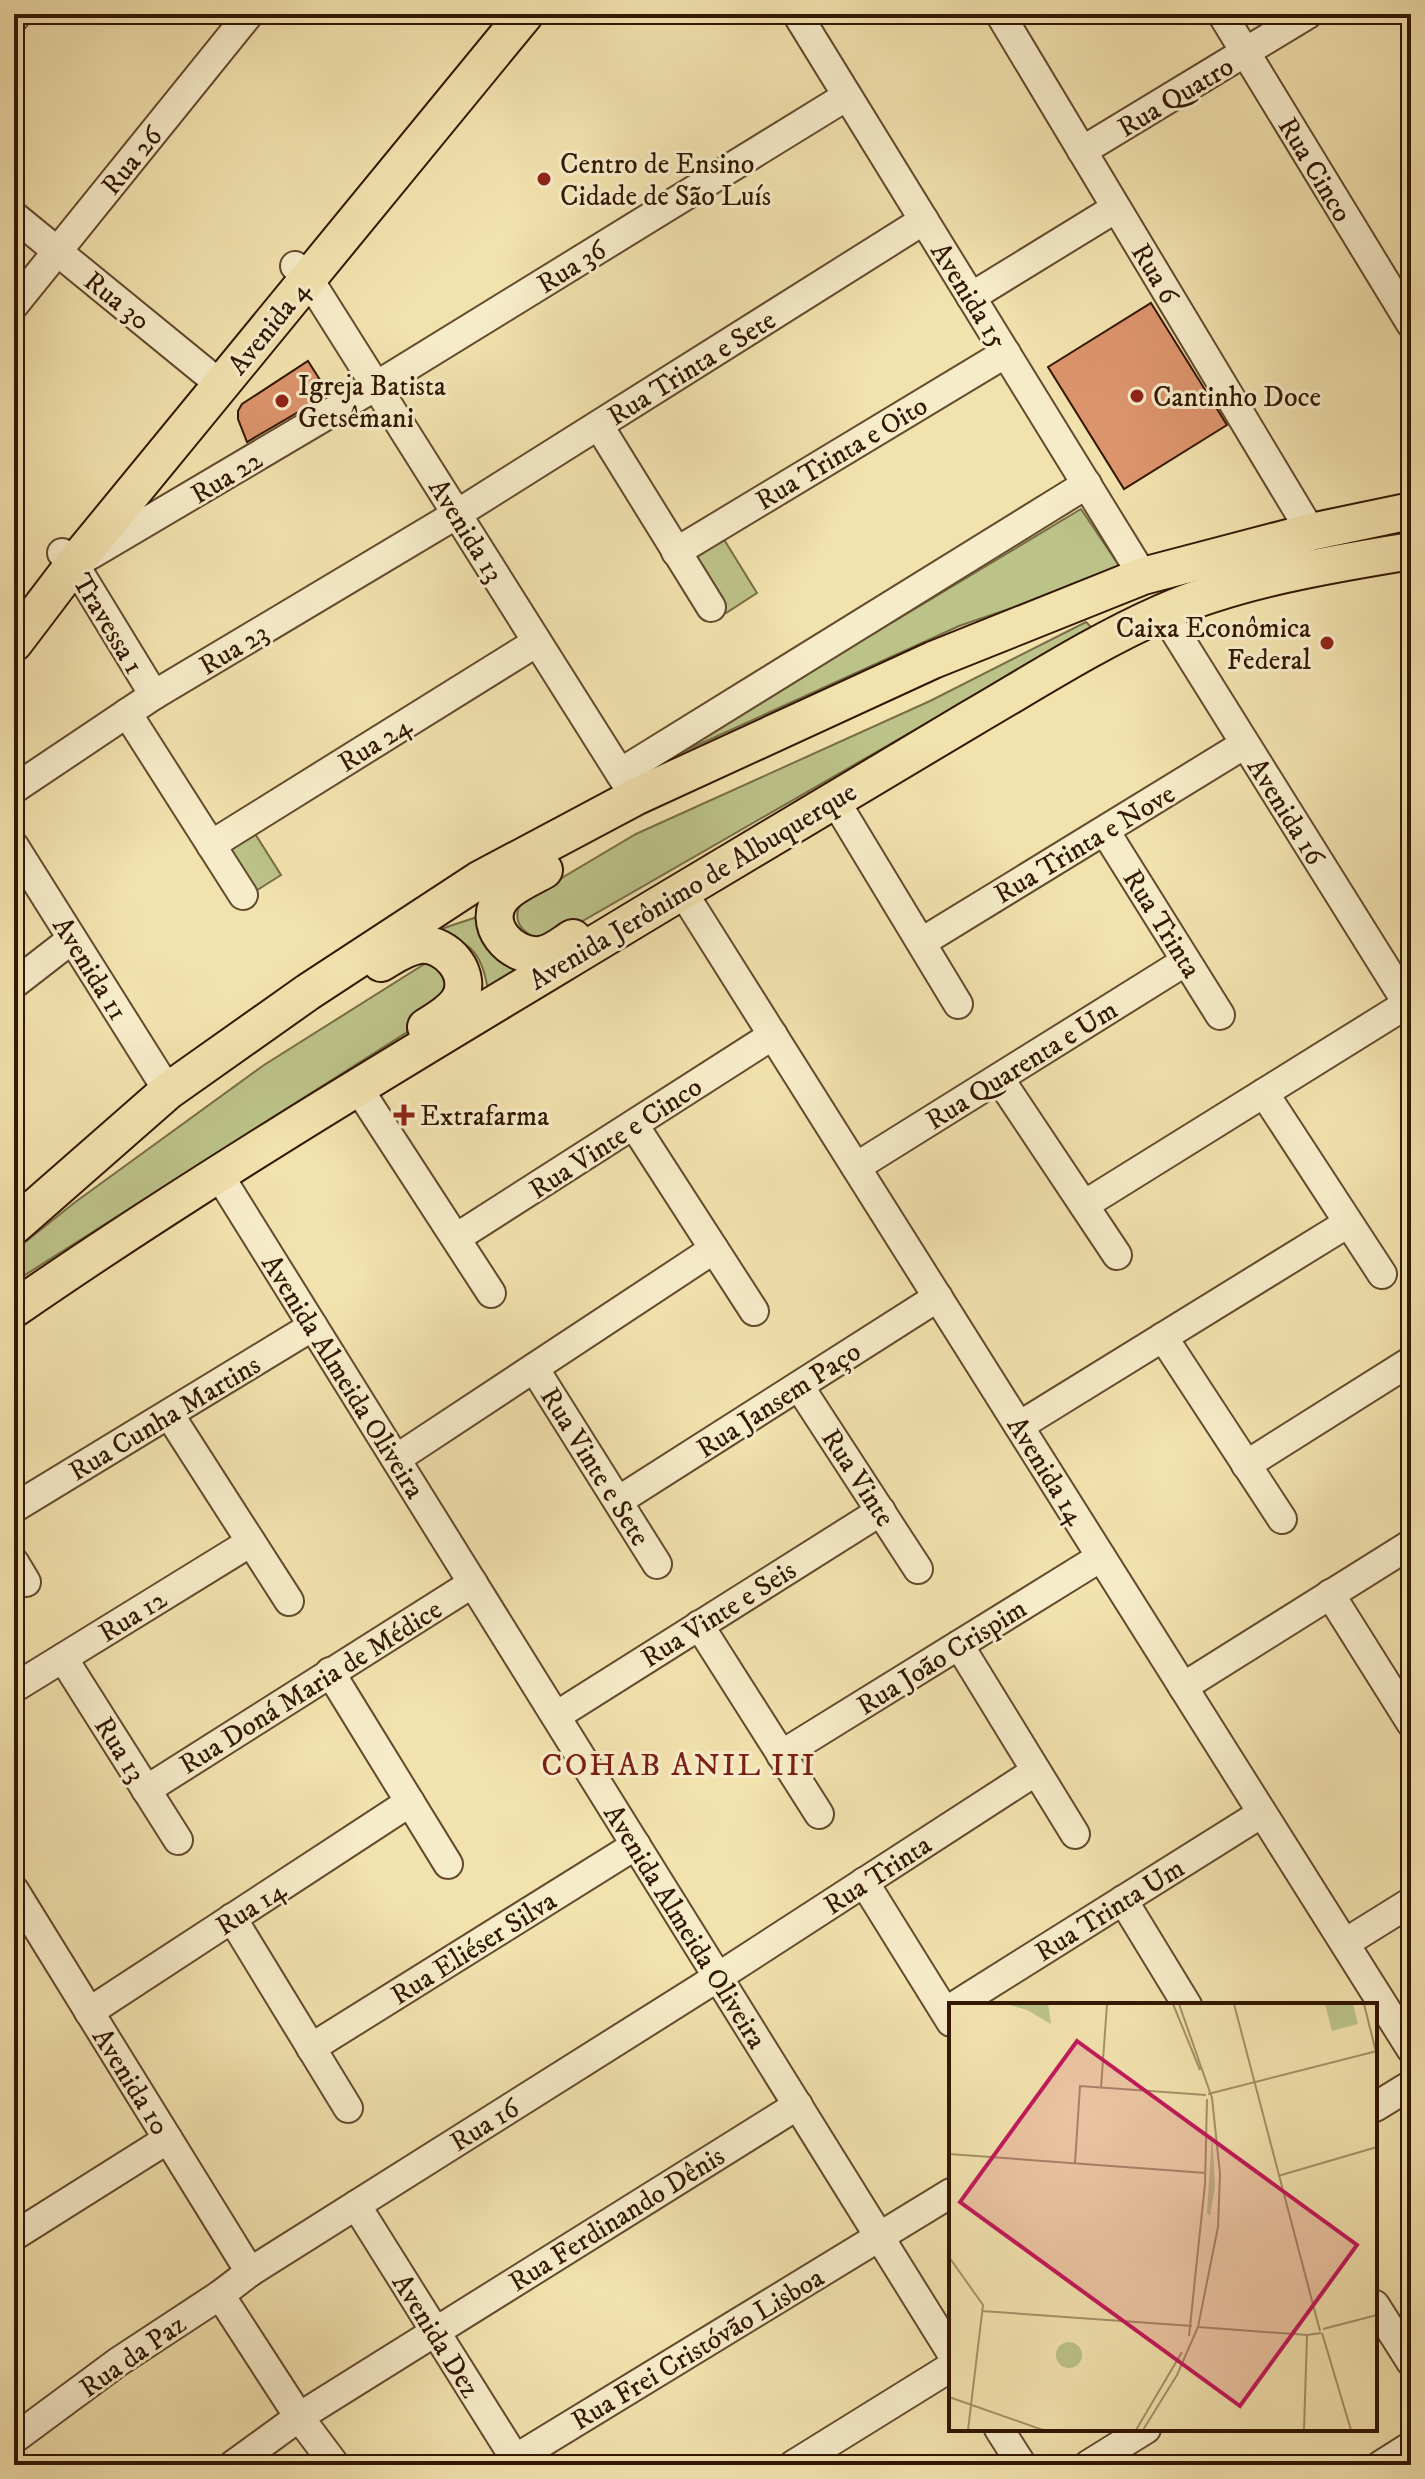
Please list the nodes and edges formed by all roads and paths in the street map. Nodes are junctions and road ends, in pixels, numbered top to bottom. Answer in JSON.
{"nodes":[{"id":1,"x":249,"y":14,"type":"edge"},
{"id":2,"x":500,"y":14,"type":"edge"},
{"id":3,"x":525,"y":14,"type":"edge"},
{"id":4,"x":797,"y":14,"type":"edge"},
{"id":5,"x":1000,"y":14,"type":"edge"},
{"id":6,"x":1222,"y":14,"type":"edge"},
{"id":7,"x":1308,"y":14,"type":"edge"},
{"id":8,"x":1246,"y":53,"type":"junction"},
{"id":9,"x":847,"y":96,"type":"junction"},
{"id":10,"x":1082,"y":151,"type":"junction"},
{"id":11,"x":1116,"y":208,"type":"junction"},
{"id":12,"x":14,"y":216,"type":"edge"},
{"id":13,"x":924,"y":220,"type":"junction"},
{"id":14,"x":57,"y":251,"type":"junction"},
{"id":15,"x":302,"y":272,"type":"junction"},
{"id":16,"x":971,"y":297,"type":"junction"},
{"id":17,"x":14,"y":305,"type":"edge"},
{"id":18,"x":1411,"y":324,"type":"edge"},
{"id":19,"x":1006,"y":353,"type":"junction"},
{"id":20,"x":214,"y":379,"type":"junction"},
{"id":21,"x":376,"y":386,"type":"junction"},
{"id":22,"x":599,"y":426,"type":"junction"},
{"id":23,"x":1087,"y":484,"type":"junction"},
{"id":24,"x":1411,"y":511,"type":"edge"},
{"id":25,"x":457,"y":514,"type":"junction"},
{"id":26,"x":1311,"y":532,"type":"junction"},
{"id":27,"x":1411,"y":551,"type":"edge"},
{"id":28,"x":676,"y":552,"type":"junction"},
{"id":29,"x":68,"y":559,"type":"junction"},
{"id":30,"x":1143,"y":576,"type":"junction"},
{"id":31,"x":711,"y":607,"type":"dead end"},
{"id":32,"x":14,"y":612,"type":"edge"},
{"id":33,"x":1163,"y":612,"type":"junction"},
{"id":34,"x":537,"y":642,"type":"junction"},
{"id":35,"x":14,"y":643,"type":"edge"},
{"id":36,"x":154,"y":695,"type":"junction"},
{"id":37,"x":834,"y":705,"type":"junction"},
{"id":38,"x":127,"y":713,"type":"junction"},
{"id":39,"x":1245,"y":744,"type":"junction"},
{"id":40,"x":628,"y":785,"type":"junction"},
{"id":41,"x":14,"y":789,"type":"edge"},
{"id":42,"x":834,"y":799,"type":"junction"},
{"id":43,"x":1105,"y":831,"type":"junction"},
{"id":44,"x":211,"y":845,"type":"junction"},
{"id":45,"x":14,"y":846,"type":"edge"},
{"id":46,"x":682,"y":891,"type":"junction"},
{"id":47,"x":243,"y":895,"type":"dead end"},
{"id":48,"x":72,"y":939,"type":"junction"},
{"id":49,"x":922,"y":942,"type":"junction"},
{"id":50,"x":1186,"y":961,"type":"junction"},
{"id":51,"x":14,"y":984,"type":"edge"},
{"id":52,"x":1406,"y":994,"type":"edge"},
{"id":53,"x":958,"y":1004,"type":"dead end"},
{"id":54,"x":1220,"y":1015,"type":"dead end"},
{"id":55,"x":773,"y":1035,"type":"junction"},
{"id":56,"x":999,"y":1078,"type":"junction"},
{"id":57,"x":358,"y":1088,"type":"junction"},
{"id":58,"x":168,"y":1091,"type":"junction"},
{"id":59,"x":1264,"y":1093,"type":"junction"},
{"id":60,"x":634,"y":1125,"type":"junction"},
{"id":61,"x":856,"y":1167,"type":"junction"},
{"id":62,"x":219,"y":1175,"type":"junction"},
{"id":63,"x":1084,"y":1205,"type":"junction"},
{"id":64,"x":1348,"y":1223,"type":"junction"},
{"id":65,"x":14,"y":1226,"type":"edge"},
{"id":66,"x":456,"y":1238,"type":"junction"},
{"id":67,"x":714,"y":1249,"type":"junction"},
{"id":68,"x":1117,"y":1255,"type":"dead end"},
{"id":69,"x":1382,"y":1274,"type":"dead end"},
{"id":70,"x":491,"y":1293,"type":"dead end"},
{"id":71,"x":938,"y":1297,"type":"junction"},
{"id":72,"x":14,"y":1309,"type":"edge"},
{"id":73,"x":754,"y":1311,"type":"dead end"},
{"id":74,"x":313,"y":1326,"type":"junction"},
{"id":75,"x":1163,"y":1337,"type":"junction"},
{"id":76,"x":1411,"y":1361,"type":"edge"},
{"id":77,"x":534,"y":1368,"type":"junction"},
{"id":78,"x":799,"y":1386,"type":"junction"},
{"id":79,"x":169,"y":1414,"type":"junction"},
{"id":80,"x":1019,"y":1426,"type":"junction"},
{"id":81,"x":396,"y":1459,"type":"junction"},
{"id":82,"x":1246,"y":1465,"type":"junction"},
{"id":83,"x":618,"y":1501,"type":"junction"},
{"id":84,"x":14,"y":1508,"type":"edge"},
{"id":85,"x":881,"y":1511,"type":"junction"},
{"id":86,"x":1282,"y":1519,"type":"dead end"},
{"id":87,"x":251,"y":1542,"type":"junction"},
{"id":88,"x":1411,"y":1544,"type":"edge"},
{"id":89,"x":1101,"y":1557,"type":"junction"},
{"id":90,"x":657,"y":1564,"type":"dead end"},
{"id":91,"x":918,"y":1569,"type":"dead end"},
{"id":92,"x":473,"y":1583,"type":"junction"},
{"id":93,"x":1330,"y":1594,"type":"junction"},
{"id":94,"x":289,"y":1601,"type":"dead end"},
{"id":95,"x":699,"y":1625,"type":"junction"},
{"id":96,"x":959,"y":1645,"type":"junction"},
{"id":97,"x":63,"y":1658,"type":"junction"},
{"id":98,"x":330,"y":1672,"type":"junction"},
{"id":99,"x":1183,"y":1687,"type":"junction"},
{"id":100,"x":14,"y":1688,"type":"edge"},
{"id":101,"x":556,"y":1716,"type":"junction"},
{"id":102,"x":1411,"y":1723,"type":"edge"},
{"id":103,"x":781,"y":1755,"type":"junction"},
{"id":104,"x":1036,"y":1771,"type":"junction"},
{"id":105,"x":146,"y":1790,"type":"junction"},
{"id":106,"x":410,"y":1802,"type":"junction"},
{"id":107,"x":1262,"y":1813,"type":"junction"},
{"id":108,"x":819,"y":1814,"type":"dead end"},
{"id":109,"x":1075,"y":1834,"type":"dead end"},
{"id":110,"x":178,"y":1840,"type":"dead end"},
{"id":111,"x":636,"y":1845,"type":"junction"},
{"id":112,"x":448,"y":1864,"type":"dead end"},
{"id":113,"x":864,"y":1882,"type":"junction"},
{"id":114,"x":14,"y":1890,"type":"edge"},
{"id":115,"x":1123,"y":1900,"type":"junction"},
{"id":116,"x":1411,"y":1902,"type":"edge"},
{"id":117,"x":232,"y":1918,"type":"junction"},
{"id":118,"x":1345,"y":1943,"type":"junction"},
{"id":119,"x":718,"y":1977,"type":"junction"},
{"id":120,"x":965,"y":2003,"type":"edge"},
{"id":121,"x":1186,"y":2003,"type":"edge"},
{"id":122,"x":949,"y":2009,"type":"edge"},
{"id":123,"x":89,"y":2012,"type":"junction"},
{"id":124,"x":311,"y":2048,"type":"junction"},
{"id":125,"x":1411,"y":2049,"type":"edge"},
{"id":126,"x":1411,"y":2085,"type":"edge"},
{"id":127,"x":798,"y":2105,"type":"junction"},
{"id":128,"x":1377,"y":2106,"type":"edge"},
{"id":129,"x":348,"y":2108,"type":"dead end"},
{"id":130,"x":168,"y":2139,"type":"junction"},
{"id":131,"x":949,"y":2194,"type":"edge"},
{"id":132,"x":356,"y":2205,"type":"junction"},
{"id":133,"x":14,"y":2236,"type":"edge"},
{"id":134,"x":880,"y":2237,"type":"junction"},
{"id":135,"x":250,"y":2272,"type":"junction"},
{"id":136,"x":220,"y":2295,"type":"junction"},
{"id":137,"x":1377,"y":2308,"type":"edge"},
{"id":138,"x":435,"y":2331,"type":"junction"},
{"id":139,"x":949,"y":2349,"type":"edge"},
{"id":140,"x":1411,"y":2362,"type":"edge"},
{"id":141,"x":949,"y":2368,"type":"edge"},
{"id":142,"x":299,"y":2417,"type":"junction"},
{"id":143,"x":1000,"y":2431,"type":"edge"},
{"id":144,"x":1143,"y":2431,"type":"edge"},
{"id":145,"x":14,"y":2439,"type":"edge"},
{"id":146,"x":1411,"y":2446,"type":"edge"},
{"id":147,"x":517,"y":2462,"type":"edge"},
{"id":148,"x":233,"y":2465,"type":"edge"},
{"id":149,"x":335,"y":2465,"type":"edge"},
{"id":150,"x":793,"y":2465,"type":"edge"},
{"id":151,"x":1022,"y":2465,"type":"edge"},
{"id":152,"x":1088,"y":2465,"type":"edge"},
{"id":153,"x":1381,"y":2465,"type":"edge"}],
"edges":[{"from":1,"to":14,"type":"street","name":"Rua 26"},
{"from":2,"to":15,"type":"main road","name":"Avenida 4"},
{"from":3,"to":15,"type":"main road","name":"Avenida 4"},
{"from":4,"to":9,"type":"street","name":"Avenida 15"},
{"from":5,"to":10,"type":"street","name":"Rua 6"},
{"from":6,"to":8,"type":"street","name":"Rua Cinco"},
{"from":7,"to":8,"type":"street","name":"Rua Quatro"},
{"from":8,"to":10,"type":"street","name":"Rua Quatro"},
{"from":8,"to":18,"type":"street","name":"Rua Cinco"},
{"from":9,"to":13,"type":"street","name":"Avenida 15"},
{"from":9,"to":21,"type":"street","name":"Rua 36"},
{"from":10,"to":11,"type":"street","name":"Rua 6"},
{"from":11,"to":16,"type":"street"},
{"from":11,"to":26,"type":"street","name":"Rua 6"},
{"from":12,"to":14,"type":"street","name":"Rua 30"},
{"from":13,"to":16,"type":"street","name":"Avenida 15"},
{"from":13,"to":22,"type":"street","name":"Rua Trinta e Sete"},
{"from":14,"to":17,"type":"street","name":"Rua 26"},
{"from":14,"to":20,"type":"street","name":"Rua 30"},
{"from":15,"to":20,"type":"main road","name":"Avenida 4"},
{"from":15,"to":21,"type":"street","name":"Avenida 13"},
{"from":16,"to":19,"type":"street","name":"Avenida 15"},
{"from":19,"to":23,"type":"street","name":"Avenida 15"},
{"from":19,"to":28,"type":"street","name":"Rua Trinta e Oito"},
{"from":20,"to":29,"type":"main road","name":"Avenida 4"},
{"from":21,"to":25,"type":"street","name":"Avenida 13"},
{"from":21,"to":29,"type":"street","name":"Rua 22"},
{"from":22,"to":25,"type":"street","name":"Rua Trinta e Sete"},
{"from":22,"to":28,"type":"street"},
{"from":23,"to":30,"type":"street","name":"Avenida 15"},
{"from":23,"to":40,"type":"street"},
{"from":24,"to":26,"type":"main road"},
{"from":25,"to":34,"type":"street","name":"Avenida 13"},
{"from":25,"to":36,"type":"street","name":"Rua 23"},
{"from":26,"to":30,"type":"main road"},
{"from":27,"to":33,"type":"main road","name":"Avenida Jerônimo de Albuquerque"},
{"from":28,"to":31,"type":"street"},
{"from":29,"to":32,"type":"main road","name":"Avenida 4"},
{"from":29,"to":35,"type":"main road","name":"Avenida 4"},
{"from":29,"to":36,"type":"street","name":"Travessa 1"},
{"from":30,"to":37,"type":"main road"},
{"from":33,"to":39,"type":"street","name":"Avenida 16"},
{"from":33,"to":42,"type":"main road","name":"Avenida Jerônimo de Albuquerque"},
{"from":34,"to":40,"type":"street","name":"Avenida 13"},
{"from":34,"to":44,"type":"street","name":"Rua 24"},
{"from":36,"to":38,"type":"street","name":"Rua 23"},
{"from":37,"to":40,"type":"main road"},
{"from":37,"to":42,"type":"main road"},
{"from":38,"to":41,"type":"street","name":"Rua 23"},
{"from":38,"to":44,"type":"street"},
{"from":39,"to":43,"type":"street","name":"Rua Trinta e Nove"},
{"from":39,"to":52,"type":"street","name":"Avenida 16"},
{"from":40,"to":58,"type":"main road"},
{"from":42,"to":46,"type":"main road","name":"Avenida Jerônimo de Albuquerque"},
{"from":42,"to":49,"type":"street"},
{"from":43,"to":49,"type":"street","name":"Rua Trinta e Nove"},
{"from":43,"to":50,"type":"street","name":"Rua Trinta"},
{"from":44,"to":47,"type":"street"},
{"from":45,"to":48,"type":"street","name":"Avenida 11"},
{"from":46,"to":55,"type":"street","name":"Avenida 14"},
{"from":46,"to":57,"type":"main road","name":"Avenida Jerônimo de Albuquerque"},
{"from":48,"to":51,"type":"street"},
{"from":48,"to":58,"type":"street","name":"Avenida 11"},
{"from":49,"to":53,"type":"street"},
{"from":50,"to":54,"type":"street","name":"Rua Trinta"},
{"from":50,"to":56,"type":"street","name":"Rua Quarenta e Um"},
{"from":52,"to":59,"type":"street"},
{"from":55,"to":60,"type":"street","name":"Rua Vinte e Cinco"},
{"from":55,"to":61,"type":"street","name":"Avenida 14"},
{"from":56,"to":61,"type":"street","name":"Rua Quarenta e Um"},
{"from":56,"to":63,"type":"street"},
{"from":57,"to":62,"type":"main road","name":"Avenida Jerônimo de Albuquerque"},
{"from":57,"to":66,"type":"street"},
{"from":58,"to":62,"type":"main road"},
{"from":58,"to":65,"type":"main road"},
{"from":59,"to":63,"type":"street"},
{"from":59,"to":64,"type":"street"},
{"from":60,"to":66,"type":"street","name":"Rua Vinte e Cinco"},
{"from":60,"to":67,"type":"street"},
{"from":61,"to":71,"type":"street","name":"Avenida 14"},
{"from":62,"to":72,"type":"main road","name":"Avenida Jerônimo de Albuquerque"},
{"from":62,"to":74,"type":"street","name":"Avenida Almeida Oliveira"},
{"from":63,"to":68,"type":"street"},
{"from":64,"to":69,"type":"street"},
{"from":64,"to":75,"type":"street"},
{"from":66,"to":70,"type":"street"},
{"from":67,"to":73,"type":"street"},
{"from":67,"to":77,"type":"street"},
{"from":71,"to":78,"type":"street","name":"Rua Jansem Paço"},
{"from":71,"to":80,"type":"street","name":"Avenida 14"},
{"from":74,"to":79,"type":"street","name":"Rua Cunha Martins"},
{"from":74,"to":81,"type":"street","name":"Avenida Almeida Oliveira"},
{"from":75,"to":80,"type":"street"},
{"from":75,"to":82,"type":"street"},
{"from":76,"to":82,"type":"street"},
{"from":77,"to":81,"type":"street"},
{"from":77,"to":83,"type":"street","name":"Rua Vinte e Sete"},
{"from":78,"to":83,"type":"street","name":"Rua Jansem Paço"},
{"from":78,"to":85,"type":"street","name":"Rua Vinte"},
{"from":79,"to":84,"type":"street","name":"Rua Cunha Martins"},
{"from":79,"to":87,"type":"street"},
{"from":80,"to":89,"type":"street","name":"Avenida 14"},
{"from":81,"to":92,"type":"street","name":"Avenida Almeida Oliveira"},
{"from":82,"to":86,"type":"street"},
{"from":83,"to":90,"type":"street","name":"Rua Vinte e Sete"},
{"from":85,"to":91,"type":"street","name":"Rua Vinte"},
{"from":85,"to":95,"type":"street","name":"Rua Vinte e Seis"},
{"from":87,"to":94,"type":"street"},
{"from":87,"to":97,"type":"street","name":"Rua 12"},
{"from":88,"to":93,"type":"street"},
{"from":89,"to":96,"type":"street","name":"Rua João Crispim"},
{"from":89,"to":99,"type":"street","name":"Avenida 14"},
{"from":92,"to":98,"type":"street","name":"Rua Doná Maria de Médice"},
{"from":92,"to":101,"type":"street","name":"Avenida Almeida Oliveira"},
{"from":93,"to":99,"type":"street"},
{"from":93,"to":102,"type":"street"},
{"from":95,"to":101,"type":"street","name":"Rua Vinte e Seis"},
{"from":95,"to":103,"type":"street"},
{"from":96,"to":103,"type":"street","name":"Rua João Crispim"},
{"from":96,"to":104,"type":"street"},
{"from":97,"to":100,"type":"street","name":"Rua 12"},
{"from":97,"to":105,"type":"street","name":"Rua 13"},
{"from":98,"to":105,"type":"street","name":"Rua Doná Maria de Médice"},
{"from":98,"to":106,"type":"street"},
{"from":99,"to":107,"type":"street","name":"Avenida 14"},
{"from":101,"to":111,"type":"street","name":"Avenida Almeida Oliveira"},
{"from":103,"to":108,"type":"street"},
{"from":104,"to":109,"type":"street"},
{"from":104,"to":113,"type":"street","name":"Rua Trinta"},
{"from":105,"to":110,"type":"street","name":"Rua 13"},
{"from":106,"to":112,"type":"street"},
{"from":106,"to":117,"type":"street","name":"Rua 14"},
{"from":107,"to":115,"type":"street","name":"Rua Trinta Um"},
{"from":107,"to":118,"type":"street","name":"Avenida 14"},
{"from":111,"to":119,"type":"street","name":"Avenida Almeida Oliveira"},
{"from":111,"to":124,"type":"street","name":"Rua Eliéser Silva"},
{"from":113,"to":119,"type":"street","name":"Rua Trinta"},
{"from":113,"to":122,"type":"street","name":"Rua Trinta Um"},
{"from":114,"to":123,"type":"street","name":"Avenida 10"},
{"from":115,"to":120,"type":"street","name":"Rua Trinta Um"},
{"from":115,"to":121,"type":"street"},
{"from":116,"to":118,"type":"street"},
{"from":117,"to":123,"type":"street","name":"Rua 14"},
{"from":117,"to":124,"type":"street"},
{"from":118,"to":125,"type":"street","name":"Avenida 14"},
{"from":119,"to":127,"type":"street","name":"Avenida Almeida Oliveira"},
{"from":119,"to":132,"type":"street","name":"Rua 16"},
{"from":123,"to":130,"type":"street","name":"Avenida 10"},
{"from":124,"to":129,"type":"street"},
{"from":126,"to":128,"type":"street"},
{"from":127,"to":134,"type":"street","name":"Avenida Almeida Oliveira"},
{"from":127,"to":138,"type":"street","name":"Rua Ferdinando Dênis"},
{"from":130,"to":133,"type":"street"},
{"from":130,"to":135,"type":"street","name":"Avenida 10"},
{"from":131,"to":134,"type":"street","name":"Rua Frei Cristóvão Lisboa"},
{"from":132,"to":135,"type":"street","name":"Rua 16"},
{"from":132,"to":138,"type":"street","name":"Avenida Dez"},
{"from":134,"to":139,"type":"street","name":"Avenida Almeida Oliveira"},
{"from":134,"to":147,"type":"street","name":"Rua Frei Cristóvão Lisboa"},
{"from":135,"to":136,"type":"street","name":"Rua da Paz"},
{"from":136,"to":142,"type":"street"},
{"from":136,"to":145,"type":"street","name":"Rua da Paz"},
{"from":137,"to":140,"type":"street"},
{"from":138,"to":142,"type":"street","name":"Rua Ferdinando Dênis"},
{"from":138,"to":147,"type":"street","name":"Avenida Dez"},
{"from":141,"to":150,"type":"street"},
{"from":142,"to":148,"type":"street","name":"Rua Ferdinando Dênis"},
{"from":142,"to":149,"type":"street"},
{"from":143,"to":151,"type":"street"},
{"from":144,"to":152,"type":"street"},
{"from":146,"to":153,"type":"street"}]}
